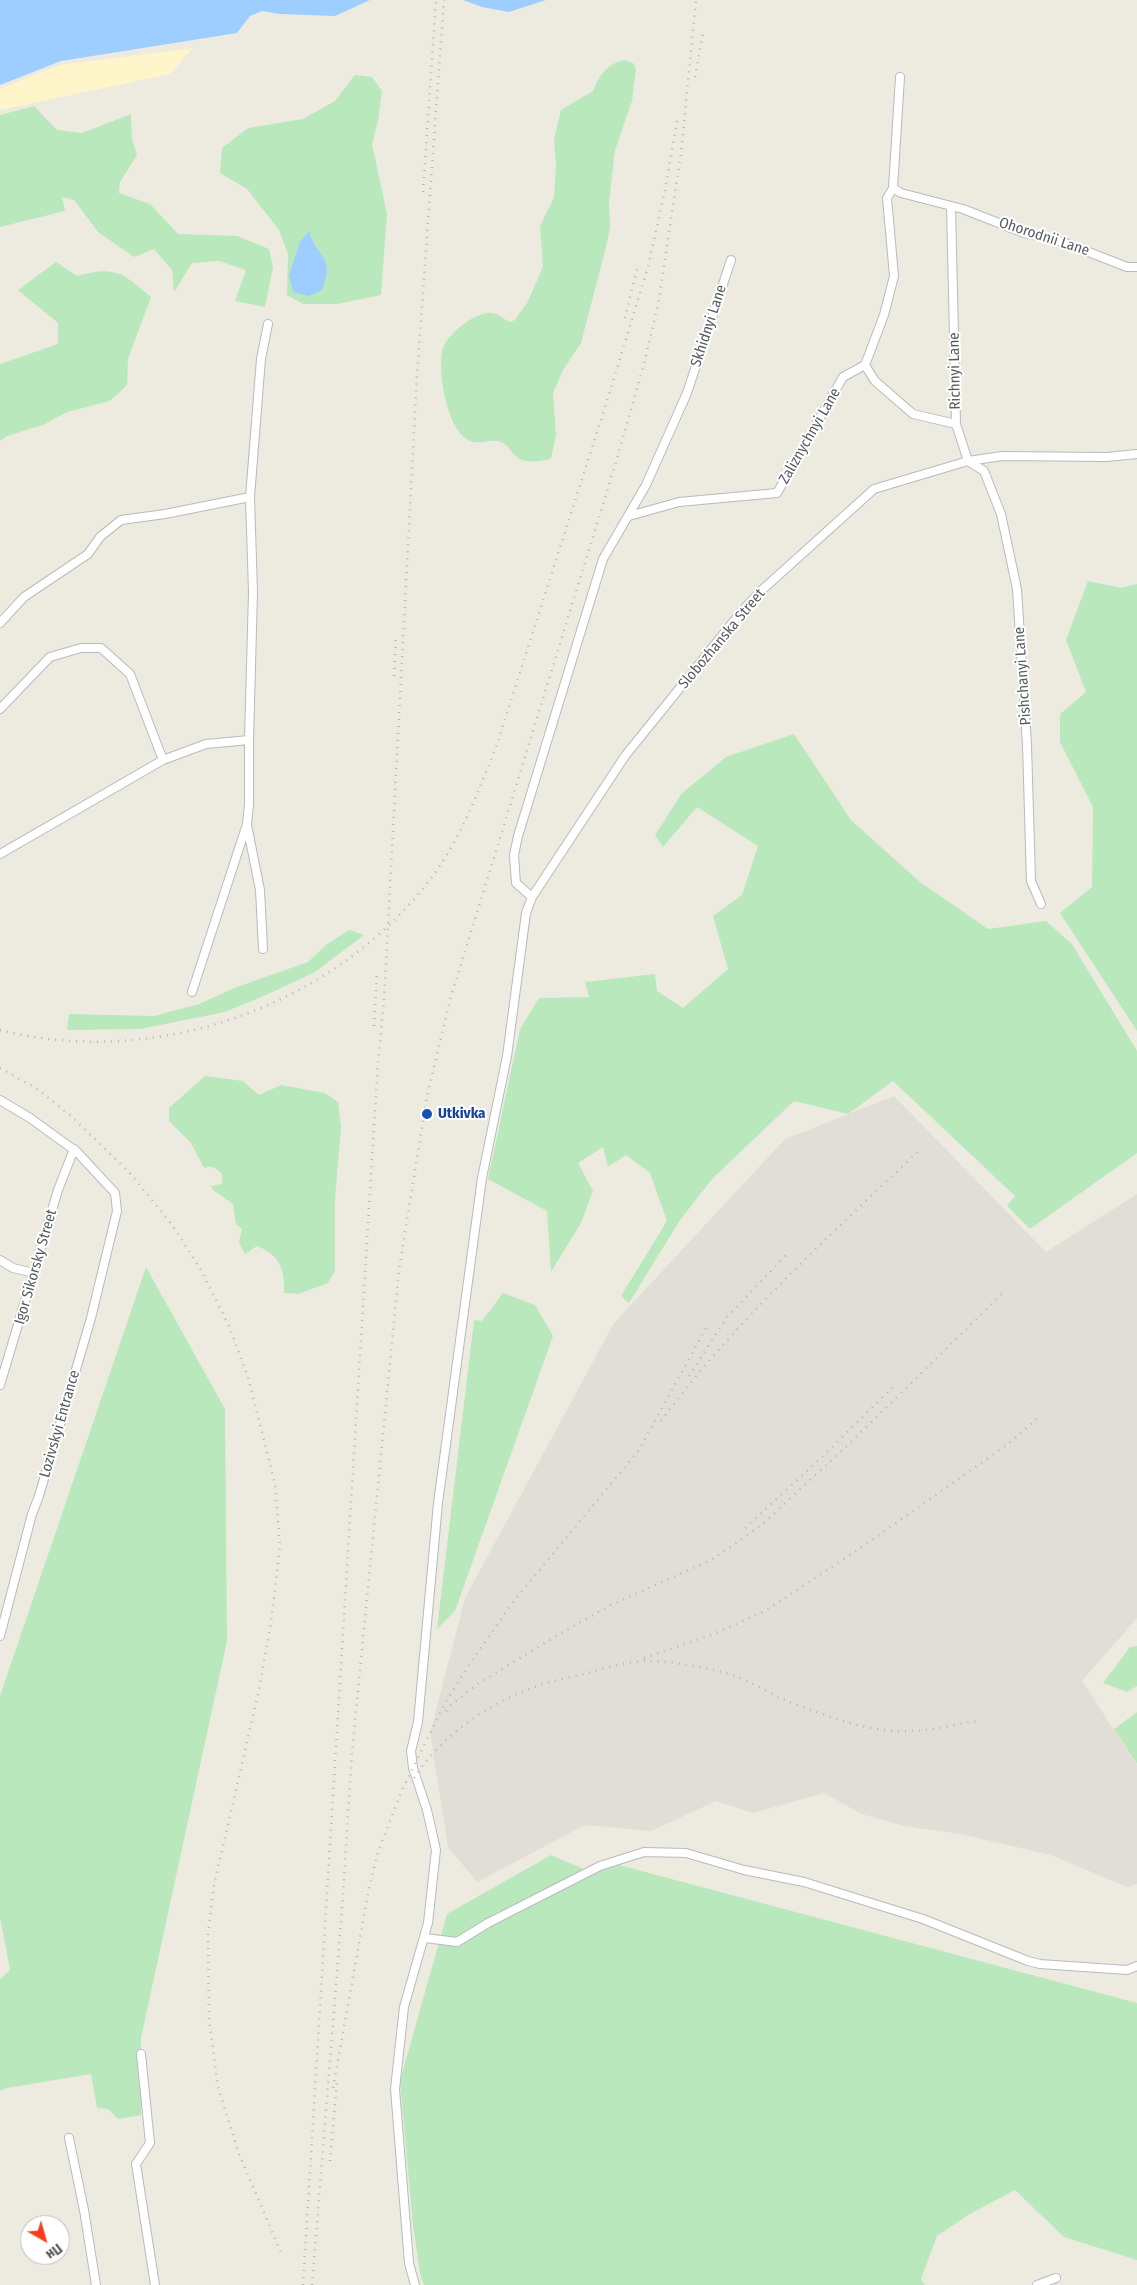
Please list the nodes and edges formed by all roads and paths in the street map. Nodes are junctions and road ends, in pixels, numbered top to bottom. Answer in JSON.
{"nodes":[{"id":1,"x":900,"y":77,"type":"dead end"},
{"id":2,"x":893,"y":188,"type":"junction"},
{"id":3,"x":951,"y":206,"type":"junction"},
{"id":4,"x":731,"y":260,"type":"dead end"},
{"id":5,"x":1137,"y":268,"type":"edge"},
{"id":6,"x":268,"y":324,"type":"dead end"},
{"id":7,"x":865,"y":365,"type":"junction"},
{"id":8,"x":956,"y":424,"type":"junction"},
{"id":9,"x":1137,"y":454,"type":"edge"},
{"id":10,"x":968,"y":461,"type":"junction"},
{"id":11,"x":250,"y":496,"type":"junction"},
{"id":12,"x":629,"y":516,"type":"junction"},
{"id":13,"x":0,"y":623,"type":"edge"},
{"id":14,"x":0,"y":709,"type":"edge"},
{"id":15,"x":249,"y":740,"type":"junction"},
{"id":16,"x":163,"y":760,"type":"junction"},
{"id":17,"x":246,"y":824,"type":"junction"},
{"id":18,"x":0,"y":854,"type":"edge"},
{"id":19,"x":532,"y":897,"type":"junction"},
{"id":20,"x":1041,"y":904,"type":"dead end"},
{"id":21,"x":263,"y":949,"type":"dead end"},
{"id":22,"x":192,"y":992,"type":"dead end"},
{"id":23,"x":0,"y":1100,"type":"edge"},
{"id":24,"x":74,"y":1149,"type":"junction"},
{"id":25,"x":0,"y":1260,"type":"edge"},
{"id":26,"x":34,"y":1273,"type":"junction"},
{"id":27,"x":0,"y":1385,"type":"edge"},
{"id":28,"x":0,"y":1636,"type":"edge"},
{"id":29,"x":425,"y":1938,"type":"junction"},
{"id":30,"x":1137,"y":1966,"type":"edge"},
{"id":31,"x":141,"y":2054,"type":"dead end"},
{"id":32,"x":69,"y":2138,"type":"dead end"},
{"id":33,"x":1056,"y":2278,"type":"dead end"},
{"id":34,"x":96,"y":2285,"type":"edge"},
{"id":35,"x":155,"y":2285,"type":"edge"},
{"id":36,"x":415,"y":2285,"type":"edge"},
{"id":37,"x":1037,"y":2285,"type":"edge"}],
"edges":[{"from":1,"to":2,"type":"street"},
{"from":2,"to":3,"type":"street","name":"Ohorodnii Lane"},
{"from":2,"to":7,"type":"street"},
{"from":3,"to":5,"type":"street","name":"Ohorodnii Lane"},
{"from":3,"to":8,"type":"street","name":"Richnyi Lane"},
{"from":4,"to":12,"type":"street","name":"Skhidnyi Lane"},
{"from":6,"to":11,"type":"street"},
{"from":7,"to":8,"type":"street","name":"Richnyi Lane"},
{"from":7,"to":12,"type":"street","name":"Zaliznychnyi Lane"},
{"from":8,"to":10,"type":"street"},
{"from":9,"to":10,"type":"street","name":"Slobozhanska Street"},
{"from":10,"to":19,"type":"street","name":"Slobozhanska Street"},
{"from":10,"to":20,"type":"street","name":"Pishchanyi Lane"},
{"from":11,"to":13,"type":"street"},
{"from":11,"to":15,"type":"street"},
{"from":12,"to":19,"type":"street","name":"Skhidnyi Lane"},
{"from":14,"to":16,"type":"street"},
{"from":15,"to":16,"type":"street"},
{"from":15,"to":17,"type":"street"},
{"from":16,"to":18,"type":"street"},
{"from":17,"to":21,"type":"street"},
{"from":17,"to":22,"type":"street"},
{"from":19,"to":29,"type":"street","name":"Slobozhanska Street"},
{"from":23,"to":24,"type":"street"},
{"from":24,"to":26,"type":"street","name":"Igor Sikorsky Street"},
{"from":24,"to":28,"type":"street","name":"Lozivskyi Entrance"},
{"from":25,"to":26,"type":"street"},
{"from":26,"to":27,"type":"street","name":"Igor Sikorsky Street"},
{"from":29,"to":30,"type":"street"},
{"from":29,"to":36,"type":"street","name":"Slobozhanska Street"},
{"from":31,"to":35,"type":"street"},
{"from":32,"to":34,"type":"street"},
{"from":33,"to":37,"type":"street"}]}
